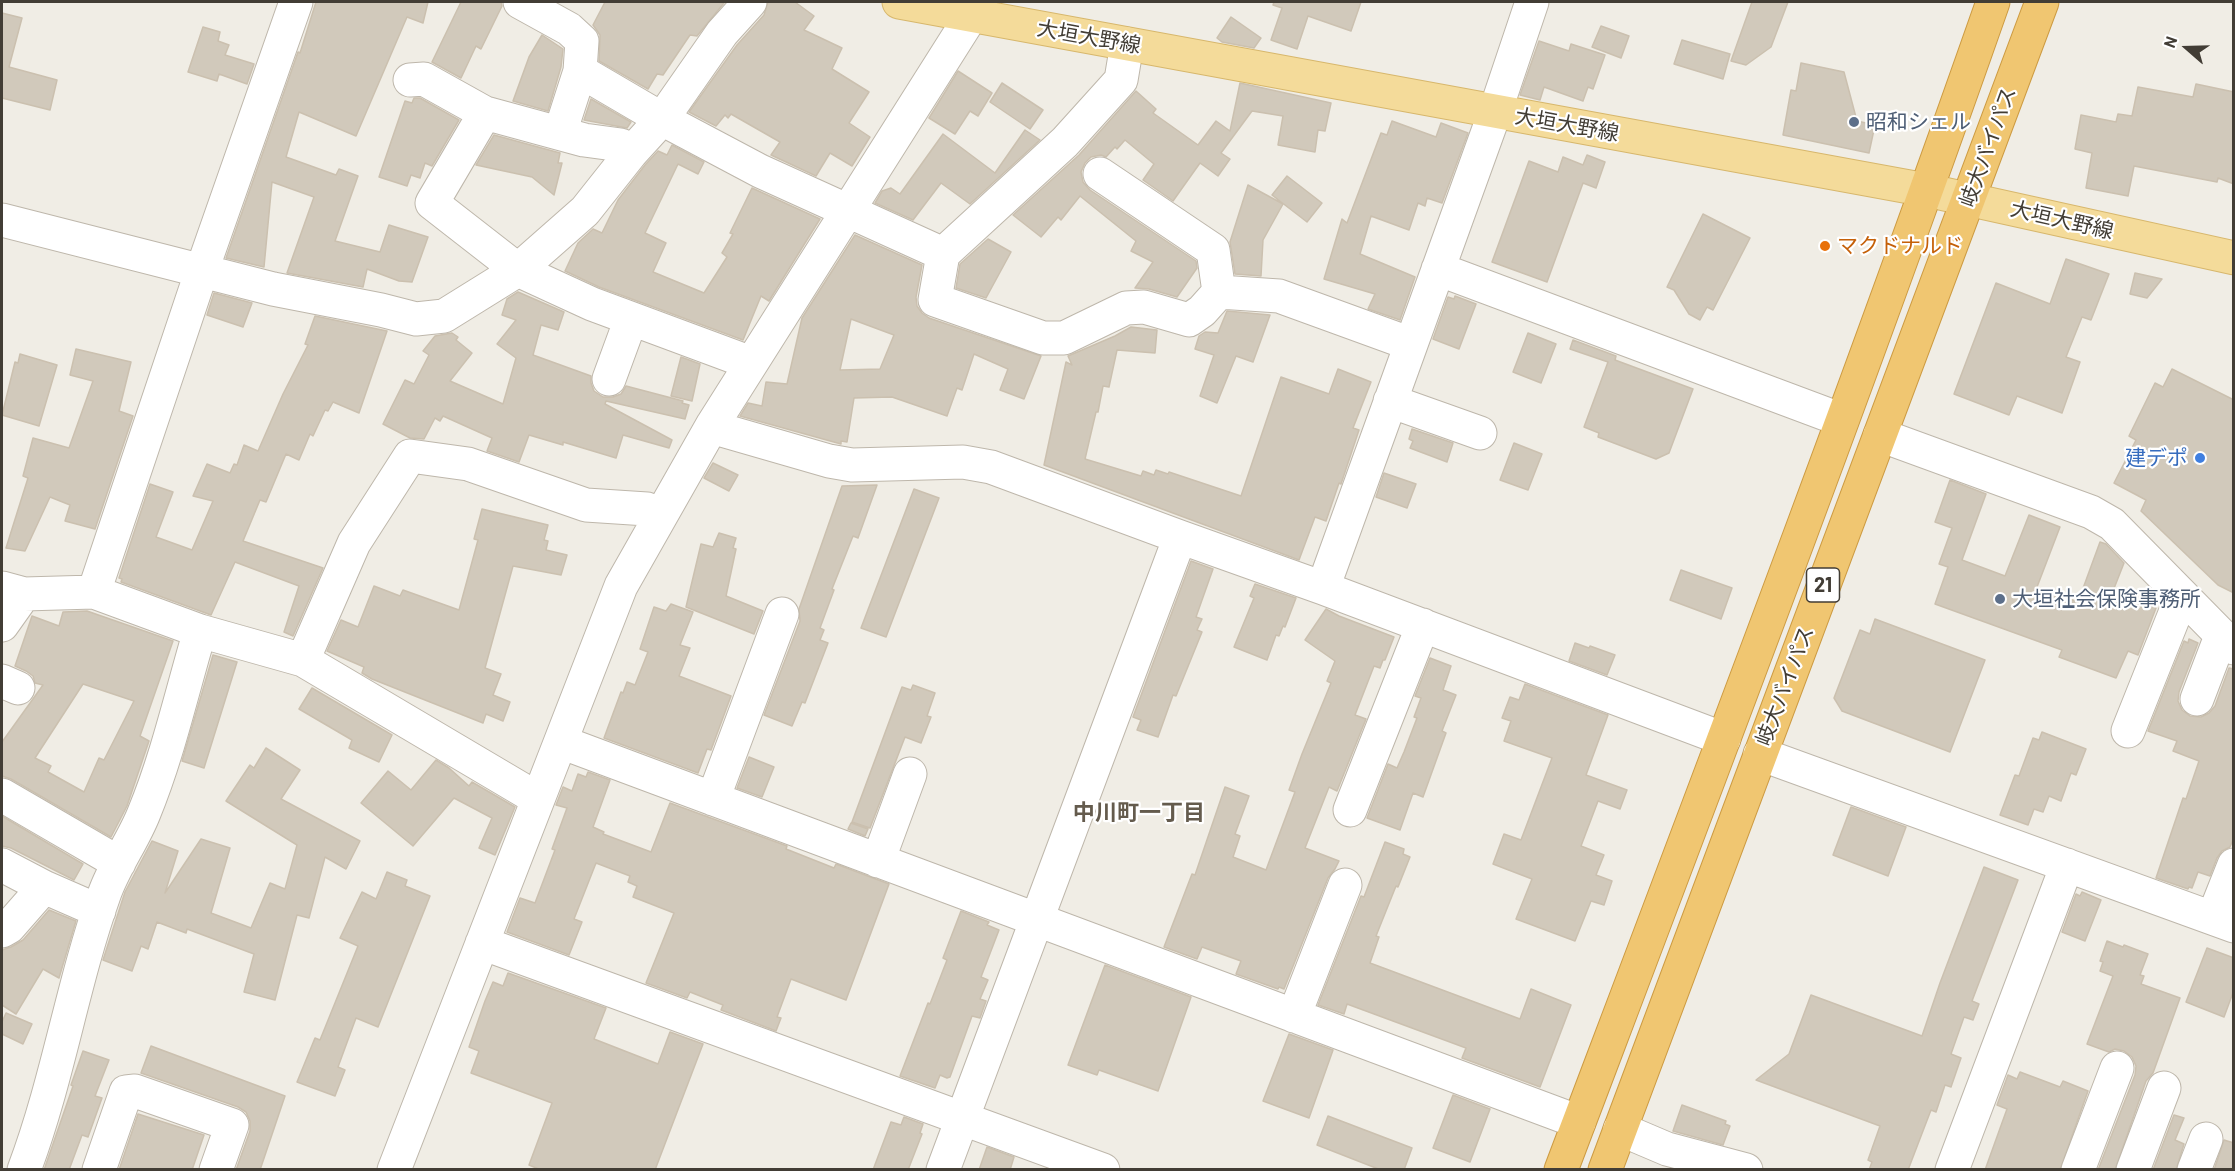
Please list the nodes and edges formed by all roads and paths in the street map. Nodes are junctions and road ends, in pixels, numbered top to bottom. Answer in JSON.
{"nodes":[{"id":1,"x":296,"y":2,"type":"edge"},
{"id":2,"x":520,"y":2,"type":"edge"},
{"id":3,"x":750,"y":2,"type":"edge"},
{"id":4,"x":899,"y":2,"type":"edge"},
{"id":5,"x":1532,"y":2,"type":"edge"},
{"id":6,"x":1993,"y":2,"type":"edge"},
{"id":7,"x":2042,"y":2,"type":"edge"},
{"id":8,"x":975,"y":9,"type":"edge"},
{"id":9,"x":1127,"y":44,"type":"junction"},
{"id":10,"x":580,"y":71,"type":"junction"},
{"id":11,"x":410,"y":80,"type":"dead end"},
{"id":12,"x":1495,"y":112,"type":"junction"},
{"id":13,"x":484,"y":113,"type":"junction"},
{"id":14,"x":662,"y":119,"type":"junction"},
{"id":15,"x":561,"y":133,"type":"junction"},
{"id":16,"x":632,"y":153,"type":"junction"},
{"id":17,"x":1100,"y":174,"type":"dead end"},
{"id":18,"x":1926,"y":190,"type":"junction"},
{"id":19,"x":1969,"y":200,"type":"junction"},
{"id":20,"x":848,"y":210,"type":"junction"},
{"id":21,"x":2,"y":220,"type":"edge"},
{"id":22,"x":943,"y":254,"type":"junction"},
{"id":23,"x":2234,"y":258,"type":"edge"},
{"id":24,"x":1438,"y":269,"type":"junction"},
{"id":25,"x":202,"y":270,"type":"junction"},
{"id":26,"x":518,"y":270,"type":"junction"},
{"id":27,"x":1219,"y":292,"type":"junction"},
{"id":28,"x":631,"y":318,"type":"junction"},
{"id":29,"x":1411,"y":344,"type":"junction"},
{"id":30,"x":751,"y":363,"type":"junction"},
{"id":31,"x":609,"y":379,"type":"dead end"},
{"id":32,"x":1390,"y":401,"type":"junction"},
{"id":33,"x":1842,"y":420,"type":"junction"},
{"id":34,"x":713,"y":424,"type":"junction"},
{"id":35,"x":1480,"y":433,"type":"dead end"},
{"id":36,"x":1880,"y":435,"type":"junction"},
{"id":37,"x":661,"y":514,"type":"junction"},
{"id":38,"x":1180,"y":537,"type":"junction"},
{"id":39,"x":1323,"y":588,"type":"junction"},
{"id":40,"x":13,"y":591,"type":"edge"},
{"id":41,"x":94,"y":592,"type":"junction"},
{"id":42,"x":2182,"y":596,"type":"junction"},
{"id":43,"x":782,"y":614,"type":"dead end"},
{"id":44,"x":2,"y":625,"type":"edge"},
{"id":45,"x":1422,"y":625,"type":"junction"},
{"id":46,"x":200,"y":631,"type":"junction"},
{"id":47,"x":2227,"y":642,"type":"edge"},
{"id":48,"x":303,"y":660,"type":"junction"},
{"id":49,"x":2197,"y":699,"type":"dead end"},
{"id":50,"x":2128,"y":731,"type":"dead end"},
{"id":51,"x":1724,"y":739,"type":"junction"},
{"id":52,"x":561,"y":742,"type":"junction"},
{"id":53,"x":1760,"y":754,"type":"junction"},
{"id":54,"x":910,"y":774,"type":"dead end"},
{"id":55,"x":2,"y":795,"type":"edge"},
{"id":56,"x":713,"y":798,"type":"junction"},
{"id":57,"x":538,"y":799,"type":"junction"},
{"id":58,"x":1350,"y":810,"type":"dead end"},
{"id":59,"x":878,"y":861,"type":"junction"},
{"id":60,"x":119,"y":863,"type":"junction"},
{"id":61,"x":2,"y":865,"type":"edge"},
{"id":62,"x":2067,"y":865,"type":"junction"},
{"id":63,"x":2234,"y":865,"type":"edge"},
{"id":64,"x":1345,"y":885,"type":"dead end"},
{"id":65,"x":44,"y":887,"type":"junction"},
{"id":66,"x":99,"y":911,"type":"junction"},
{"id":67,"x":1037,"y":921,"type":"junction"},
{"id":68,"x":2223,"y":922,"type":"edge"},
{"id":69,"x":2,"y":931,"type":"edge"},
{"id":70,"x":482,"y":943,"type":"junction"},
{"id":71,"x":1294,"y":1016,"type":"junction"},
{"id":72,"x":2117,"y":1068,"type":"dead end"},
{"id":73,"x":2164,"y":1089,"type":"dead end"},
{"id":74,"x":962,"y":1117,"type":"junction"},
{"id":75,"x":1579,"y":1122,"type":"junction"},
{"id":76,"x":1620,"y":1129,"type":"junction"},
{"id":77,"x":2206,"y":1139,"type":"dead end"},
{"id":78,"x":24,"y":1170,"type":"edge"},
{"id":79,"x":99,"y":1170,"type":"edge"},
{"id":80,"x":216,"y":1170,"type":"edge"},
{"id":81,"x":394,"y":1170,"type":"edge"},
{"id":82,"x":943,"y":1170,"type":"edge"},
{"id":83,"x":1103,"y":1170,"type":"edge"},
{"id":84,"x":1562,"y":1170,"type":"edge"},
{"id":85,"x":1605,"y":1170,"type":"edge"},
{"id":86,"x":1746,"y":1170,"type":"edge"},
{"id":87,"x":1952,"y":1170,"type":"edge"},
{"id":88,"x":2078,"y":1170,"type":"edge"},
{"id":89,"x":2133,"y":1170,"type":"edge"},
{"id":90,"x":2194,"y":1170,"type":"edge"}],
"edges":[{"from":1,"to":25,"type":"street"},
{"from":2,"to":10,"type":"street"},
{"from":3,"to":14,"type":"street"},
{"from":4,"to":8,"type":"main road","name":"大垣大野線"},
{"from":5,"to":12,"type":"street"},
{"from":6,"to":18,"type":"highway","name":"岐大バイパス","number":"21"},
{"from":7,"to":19,"type":"highway","name":"岐大バイパス","number":"21"},
{"from":8,"to":9,"type":"main road","name":"大垣大野線"},
{"from":8,"to":20,"type":"street"},
{"from":9,"to":12,"type":"main road","name":"大垣大野線"},
{"from":9,"to":22,"type":"street"},
{"from":10,"to":14,"type":"street"},
{"from":10,"to":15,"type":"street"},
{"from":11,"to":13,"type":"street"},
{"from":12,"to":18,"type":"main road","name":"大垣大野線"},
{"from":12,"to":24,"type":"street"},
{"from":13,"to":15,"type":"street"},
{"from":13,"to":26,"type":"street"},
{"from":14,"to":16,"type":"street"},
{"from":14,"to":20,"type":"street"},
{"from":15,"to":16,"type":"street"},
{"from":16,"to":26,"type":"street"},
{"from":17,"to":27,"type":"street"},
{"from":18,"to":19,"type":"main road","name":"大垣大野線"},
{"from":18,"to":33,"type":"highway","name":"岐大バイパス","number":"21"},
{"from":19,"to":23,"type":"main road","name":"大垣大野線"},
{"from":19,"to":36,"type":"highway","name":"岐大バイパス","number":"21"},
{"from":20,"to":22,"type":"street"},
{"from":20,"to":30,"type":"street"},
{"from":21,"to":25,"type":"street"},
{"from":22,"to":27,"type":"street"},
{"from":24,"to":29,"type":"street"},
{"from":24,"to":33,"type":"street"},
{"from":25,"to":26,"type":"street"},
{"from":25,"to":41,"type":"street"},
{"from":26,"to":28,"type":"street"},
{"from":27,"to":29,"type":"street"},
{"from":28,"to":30,"type":"street"},
{"from":28,"to":31,"type":"street"},
{"from":29,"to":32,"type":"street"},
{"from":30,"to":34,"type":"street"},
{"from":32,"to":35,"type":"street"},
{"from":32,"to":39,"type":"street"},
{"from":33,"to":51,"type":"highway","name":"岐大バイパス","number":"21"},
{"from":34,"to":37,"type":"street"},
{"from":34,"to":38,"type":"street"},
{"from":36,"to":42,"type":"street"},
{"from":36,"to":53,"type":"highway","name":"岐大バイパス","number":"21"},
{"from":37,"to":48,"type":"street"},
{"from":37,"to":52,"type":"street"},
{"from":38,"to":39,"type":"street"},
{"from":38,"to":67,"type":"street"},
{"from":39,"to":45,"type":"street"},
{"from":40,"to":41,"type":"street"},
{"from":40,"to":44,"type":"street"},
{"from":41,"to":46,"type":"street"},
{"from":42,"to":47,"type":"street"},
{"from":42,"to":50,"type":"street"},
{"from":43,"to":56,"type":"street"},
{"from":45,"to":51,"type":"street"},
{"from":45,"to":58,"type":"street"},
{"from":46,"to":48,"type":"street"},
{"from":46,"to":60,"type":"street"},
{"from":47,"to":49,"type":"street"},
{"from":48,"to":57,"type":"street"},
{"from":51,"to":75,"type":"highway","name":"岐大バイパス","number":"21"},
{"from":52,"to":56,"type":"street"},
{"from":52,"to":57,"type":"street"},
{"from":53,"to":62,"type":"street"},
{"from":53,"to":76,"type":"highway","name":"岐大バイパス","number":"21"},
{"from":54,"to":59,"type":"street"},
{"from":55,"to":60,"type":"street"},
{"from":56,"to":59,"type":"street"},
{"from":57,"to":70,"type":"street"},
{"from":59,"to":67,"type":"street"},
{"from":60,"to":66,"type":"street"},
{"from":61,"to":65,"type":"street"},
{"from":62,"to":68,"type":"street"},
{"from":62,"to":87,"type":"street"},
{"from":63,"to":68,"type":"street"},
{"from":64,"to":71,"type":"street"},
{"from":65,"to":66,"type":"street"},
{"from":65,"to":69,"type":"street"},
{"from":66,"to":78,"type":"street"},
{"from":67,"to":71,"type":"street"},
{"from":67,"to":74,"type":"street"},
{"from":70,"to":74,"type":"street"},
{"from":70,"to":81,"type":"street"},
{"from":71,"to":75,"type":"street"},
{"from":72,"to":88,"type":"street"},
{"from":73,"to":89,"type":"street"},
{"from":74,"to":82,"type":"street"},
{"from":74,"to":83,"type":"street"},
{"from":75,"to":84,"type":"highway","name":"岐大バイパス","number":"21"},
{"from":76,"to":85,"type":"highway","name":"岐大バイパス","number":"21"},
{"from":76,"to":86,"type":"street"},
{"from":77,"to":90,"type":"street"},
{"from":79,"to":80,"type":"street"}]}
